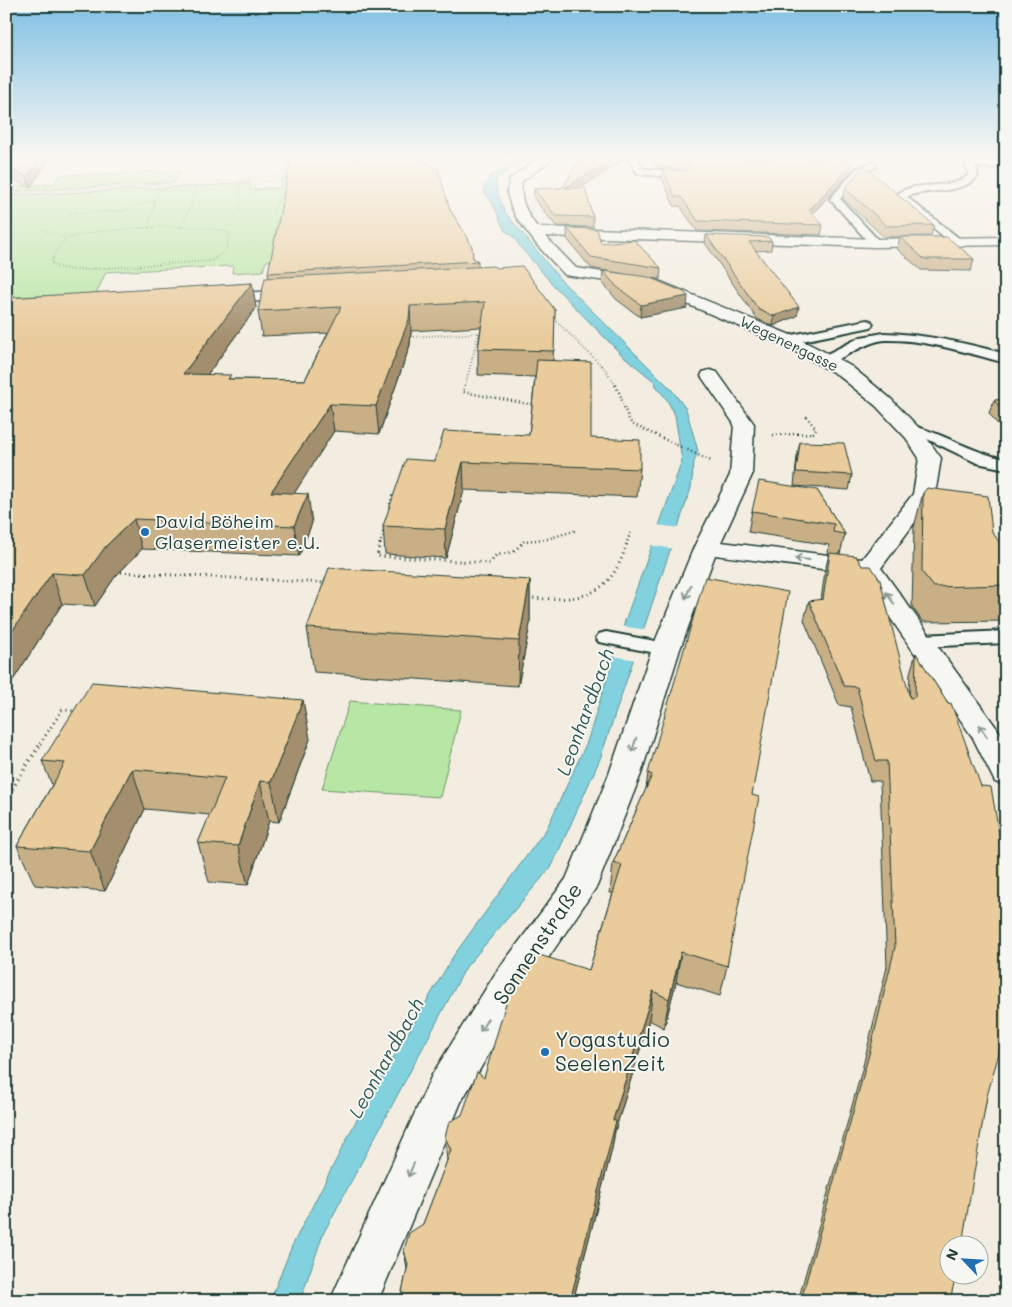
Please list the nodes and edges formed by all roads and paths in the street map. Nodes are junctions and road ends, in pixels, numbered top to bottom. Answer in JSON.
{"nodes":[{"id":1,"x":150,"y":219,"type":"edge"},
{"id":2,"x":185,"y":219,"type":"edge"},
{"id":3,"x":524,"y":219,"type":"edge"},
{"id":4,"x":853,"y":219,"type":"edge"},
{"id":5,"x":928,"y":219,"type":"edge"},
{"id":6,"x":181,"y":228,"type":"junction"},
{"id":7,"x":148,"y":229,"type":"junction"},
{"id":8,"x":43,"y":230,"type":"dead end"},
{"id":9,"x":534,"y":231,"type":"junction"},
{"id":10,"x":66,"y":239,"type":"junction"},
{"id":11,"x":1006,"y":241,"type":"edge"},
{"id":12,"x":957,"y":242,"type":"junction"},
{"id":13,"x":875,"y":243,"type":"junction"},
{"id":14,"x":313,"y":294,"type":"edge"},
{"id":15,"x":204,"y":300,"type":"edge"},
{"id":16,"x":547,"y":311,"type":"edge"},
{"id":17,"x":867,"y":324,"type":"dead end"},
{"id":18,"x":488,"y":332,"type":"edge"},
{"id":19,"x":479,"y":333,"type":"junction"},
{"id":20,"x":411,"y":337,"type":"edge"},
{"id":21,"x":787,"y":340,"type":"junction"},
{"id":22,"x":1006,"y":359,"type":"edge"},
{"id":23,"x":826,"y":360,"type":"junction"},
{"id":24,"x":710,"y":376,"type":"dead end"},
{"id":25,"x":534,"y":405,"type":"edge"},
{"id":26,"x":806,"y":416,"type":"dead end"},
{"id":27,"x":910,"y":429,"type":"junction"},
{"id":28,"x":743,"y":437,"type":"junction"},
{"id":29,"x":709,"y":460,"type":"dead end"},
{"id":30,"x":1006,"y":464,"type":"edge"},
{"id":31,"x":393,"y":493,"type":"edge"},
{"id":32,"x":389,"y":511,"type":"edge"},
{"id":33,"x":386,"y":520,"type":"edge"},
{"id":34,"x":577,"y":530,"type":"dead end"},
{"id":35,"x":631,"y":531,"type":"dead end"},
{"id":36,"x":706,"y":547,"type":"junction"},
{"id":37,"x":868,"y":568,"type":"junction"},
{"id":38,"x":112,"y":572,"type":"edge"},
{"id":39,"x":330,"y":584,"type":"edge"},
{"id":40,"x":523,"y":598,"type":"edge"},
{"id":41,"x":1006,"y":637,"type":"edge"},
{"id":42,"x":606,"y":638,"type":"dead end"},
{"id":43,"x":920,"y":641,"type":"junction"},
{"id":44,"x":657,"y":648,"type":"junction"},
{"id":45,"x":81,"y":711,"type":"edge"},
{"id":46,"x":1006,"y":774,"type":"edge"},
{"id":47,"x":6,"y":798,"type":"edge"},
{"id":48,"x":354,"y":1301,"type":"edge"}],
"edges":[{"from":1,"to":7,"type":"path"},
{"from":2,"to":6,"type":"path"},
{"from":3,"to":9,"type":"street"},
{"from":4,"to":13,"type":"lane"},
{"from":5,"to":12,"type":"lane"},
{"from":6,"to":7,"type":"path"},
{"from":6,"to":10,"type":"path"},
{"from":7,"to":10,"type":"path"},
{"from":8,"to":10,"type":"path"},
{"from":9,"to":13,"type":"street"},
{"from":9,"to":21,"type":"street","name":"Wegenergasse"},
{"from":11,"to":12,"type":"street"},
{"from":12,"to":13,"type":"street"},
{"from":14,"to":15,"type":"street"},
{"from":16,"to":29,"type":"path"},
{"from":17,"to":21,"type":"lane"},
{"from":18,"to":19,"type":"path"},
{"from":19,"to":20,"type":"path"},
{"from":19,"to":25,"type":"path"},
{"from":21,"to":23,"type":"street","name":"Wegenergasse"},
{"from":22,"to":23,"type":"lane"},
{"from":23,"to":27,"type":"street","name":"Wegenergasse"},
{"from":24,"to":28,"type":"street","name":"Sonnenstraße"},
{"from":26,"to":28,"type":"path"},
{"from":27,"to":30,"type":"lane"},
{"from":27,"to":37,"type":"street","name":"Wegenergasse"},
{"from":28,"to":36,"type":"street","name":"Sonnenstraße"},
{"from":31,"to":32,"type":"path"},
{"from":33,"to":34,"type":"path"},
{"from":35,"to":40,"type":"path"},
{"from":37,"to":36,"type":"street","one_way":true},
{"from":36,"to":44,"type":"street","name":"Sonnenstraße","one_way":true},
{"from":43,"to":37,"type":"street","one_way":true},
{"from":38,"to":39,"type":"path"},
{"from":41,"to":43,"type":"lane"},
{"from":42,"to":44,"type":"lane"},
{"from":46,"to":43,"type":"street","one_way":true},
{"from":44,"to":48,"type":"street","name":"Sonnenstraße","one_way":true},
{"from":45,"to":47,"type":"path"}]}
